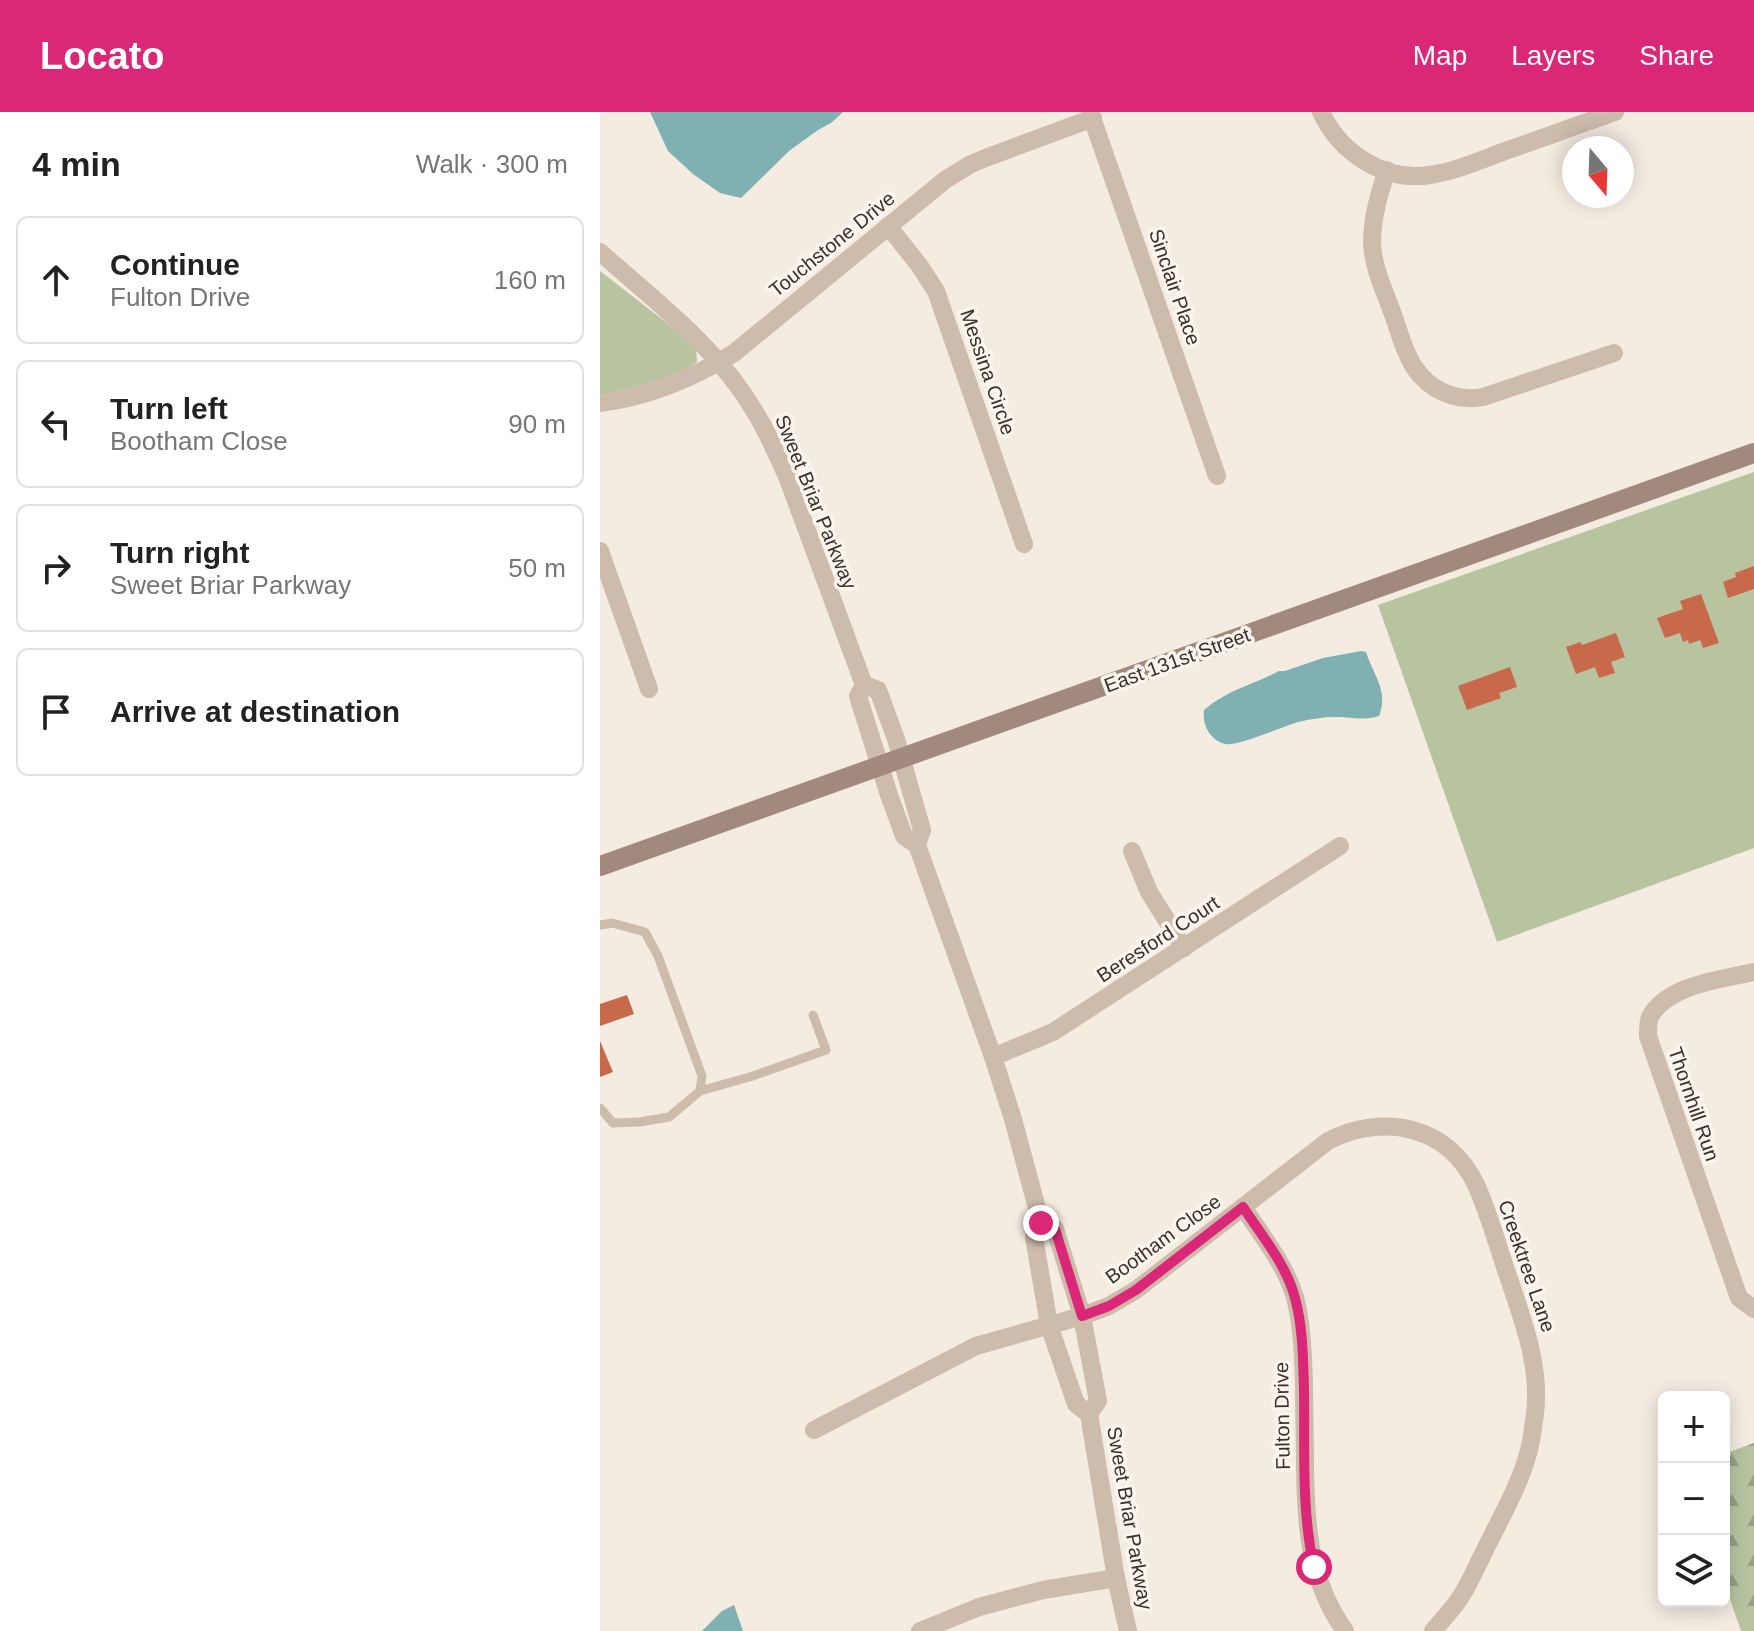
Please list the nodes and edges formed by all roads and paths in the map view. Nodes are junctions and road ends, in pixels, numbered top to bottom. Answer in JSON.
{"nodes":[{"id":1,"x":1321,"y":112,"type":"edge"},
{"id":2,"x":1615,"y":112,"type":"edge"},
{"id":3,"x":1092,"y":115,"type":"edge"},
{"id":4,"x":1387,"y":170,"type":"junction"},
{"id":5,"x":888,"y":226,"type":"junction"},
{"id":6,"x":600,"y":252,"type":"edge"},
{"id":7,"x":1614,"y":353,"type":"dead end"},
{"id":8,"x":718,"y":363,"type":"junction"},
{"id":9,"x":600,"y":403,"type":"edge"},
{"id":10,"x":1754,"y":453,"type":"edge"},
{"id":11,"x":1217,"y":476,"type":"dead end"},
{"id":12,"x":1024,"y":544,"type":"dead end"},
{"id":13,"x":600,"y":551,"type":"edge"},
{"id":14,"x":864,"y":685,"type":"junction"},
{"id":15,"x":649,"y":689,"type":"dead end"},
{"id":16,"x":901,"y":758,"type":"junction"},
{"id":17,"x":881,"y":766,"type":"junction"},
{"id":18,"x":917,"y":845,"type":"junction"},
{"id":19,"x":1340,"y":846,"type":"dead end"},
{"id":20,"x":1132,"y":851,"type":"dead end"},
{"id":21,"x":600,"y":866,"type":"edge"},
{"id":22,"x":600,"y":925,"type":"edge"},
{"id":23,"x":1184,"y":948,"type":"junction"},
{"id":24,"x":1754,"y":972,"type":"edge"},
{"id":25,"x":813,"y":1015,"type":"dead end"},
{"id":26,"x":993,"y":1057,"type":"junction"},
{"id":27,"x":700,"y":1091,"type":"junction"},
{"id":28,"x":600,"y":1108,"type":"edge"},
{"id":29,"x":1396,"y":1127,"type":"joint"},
{"id":30,"x":1243,"y":1207,"type":"junction"},
{"id":31,"x":1041,"y":1223,"type":"junction"},
{"id":32,"x":1753,"y":1309,"type":"edge"},
{"id":33,"x":1082,"y":1316,"type":"junction"},
{"id":34,"x":1049,"y":1325,"type":"junction"},
{"id":35,"x":1089,"y":1414,"type":"junction"},
{"id":36,"x":814,"y":1430,"type":"dead end"},
{"id":37,"x":1116,"y":1578,"type":"junction"},
{"id":38,"x":920,"y":1631,"type":"edge"},
{"id":39,"x":1128,"y":1631,"type":"edge"},
{"id":40,"x":1345,"y":1631,"type":"edge"},
{"id":41,"x":1433,"y":1631,"type":"edge"}],
"edges":[{"from":1,"to":4,"type":"street"},
{"from":2,"to":4,"type":"street"},
{"from":3,"to":5,"type":"street","name":"Touchstone Drive"},
{"from":3,"to":11,"type":"street","name":"Sinclair Place"},
{"from":4,"to":7,"type":"street"},
{"from":5,"to":8,"type":"street","name":"Touchstone Drive"},
{"from":5,"to":12,"type":"street","name":"Messina Circle"},
{"from":6,"to":8,"type":"street","name":"Sweet Briar Parkway"},
{"from":8,"to":9,"type":"street","name":"Touchstone Drive"},
{"from":8,"to":14,"type":"street","name":"Sweet Briar Parkway"},
{"from":10,"to":16,"type":"street","name":"East 131st Street"},
{"from":13,"to":15,"type":"street"},
{"from":14,"to":16,"type":"street","name":"Sweet Briar Parkway"},
{"from":14,"to":17,"type":"street","name":"Sweet Briar Parkway"},
{"from":16,"to":17,"type":"street","name":"East 131st Street"},
{"from":16,"to":18,"type":"street","name":"Sweet Briar Parkway"},
{"from":17,"to":18,"type":"street","name":"Sweet Briar Parkway"},
{"from":17,"to":21,"type":"street","name":"East 131st Street"},
{"from":18,"to":26,"type":"street","name":"Sweet Briar Parkway"},
{"from":19,"to":23,"type":"street","name":"Beresford Court"},
{"from":20,"to":23,"type":"street"},
{"from":22,"to":27,"type":"lane"},
{"from":23,"to":26,"type":"street","name":"Beresford Court"},
{"from":24,"to":32,"type":"street","name":"Thornhill Run"},
{"from":25,"to":27,"type":"lane"},
{"from":26,"to":31,"type":"street","name":"Sweet Briar Parkway"},
{"from":27,"to":28,"type":"lane"},
{"from":29,"to":30,"type":"street","name":"Bootham Close"},
{"from":29,"to":41,"type":"street","name":"Creektree Lane"},
{"from":30,"to":33,"type":"street","name":"Bootham Close"},
{"from":30,"to":40,"type":"street","name":"Fulton Drive"},
{"from":31,"to":33,"type":"street","name":"Sweet Briar Parkway"},
{"from":31,"to":34,"type":"street","name":"Sweet Briar Parkway"},
{"from":33,"to":34,"type":"street","name":"Bootham Close"},
{"from":33,"to":35,"type":"street","name":"Sweet Briar Parkway"},
{"from":34,"to":35,"type":"street","name":"Sweet Briar Parkway"},
{"from":34,"to":36,"type":"street","name":"Bootham Close"},
{"from":35,"to":37,"type":"street","name":"Sweet Briar Parkway"},
{"from":37,"to":38,"type":"street"},
{"from":37,"to":39,"type":"street","name":"Sweet Briar Parkway"}]}
